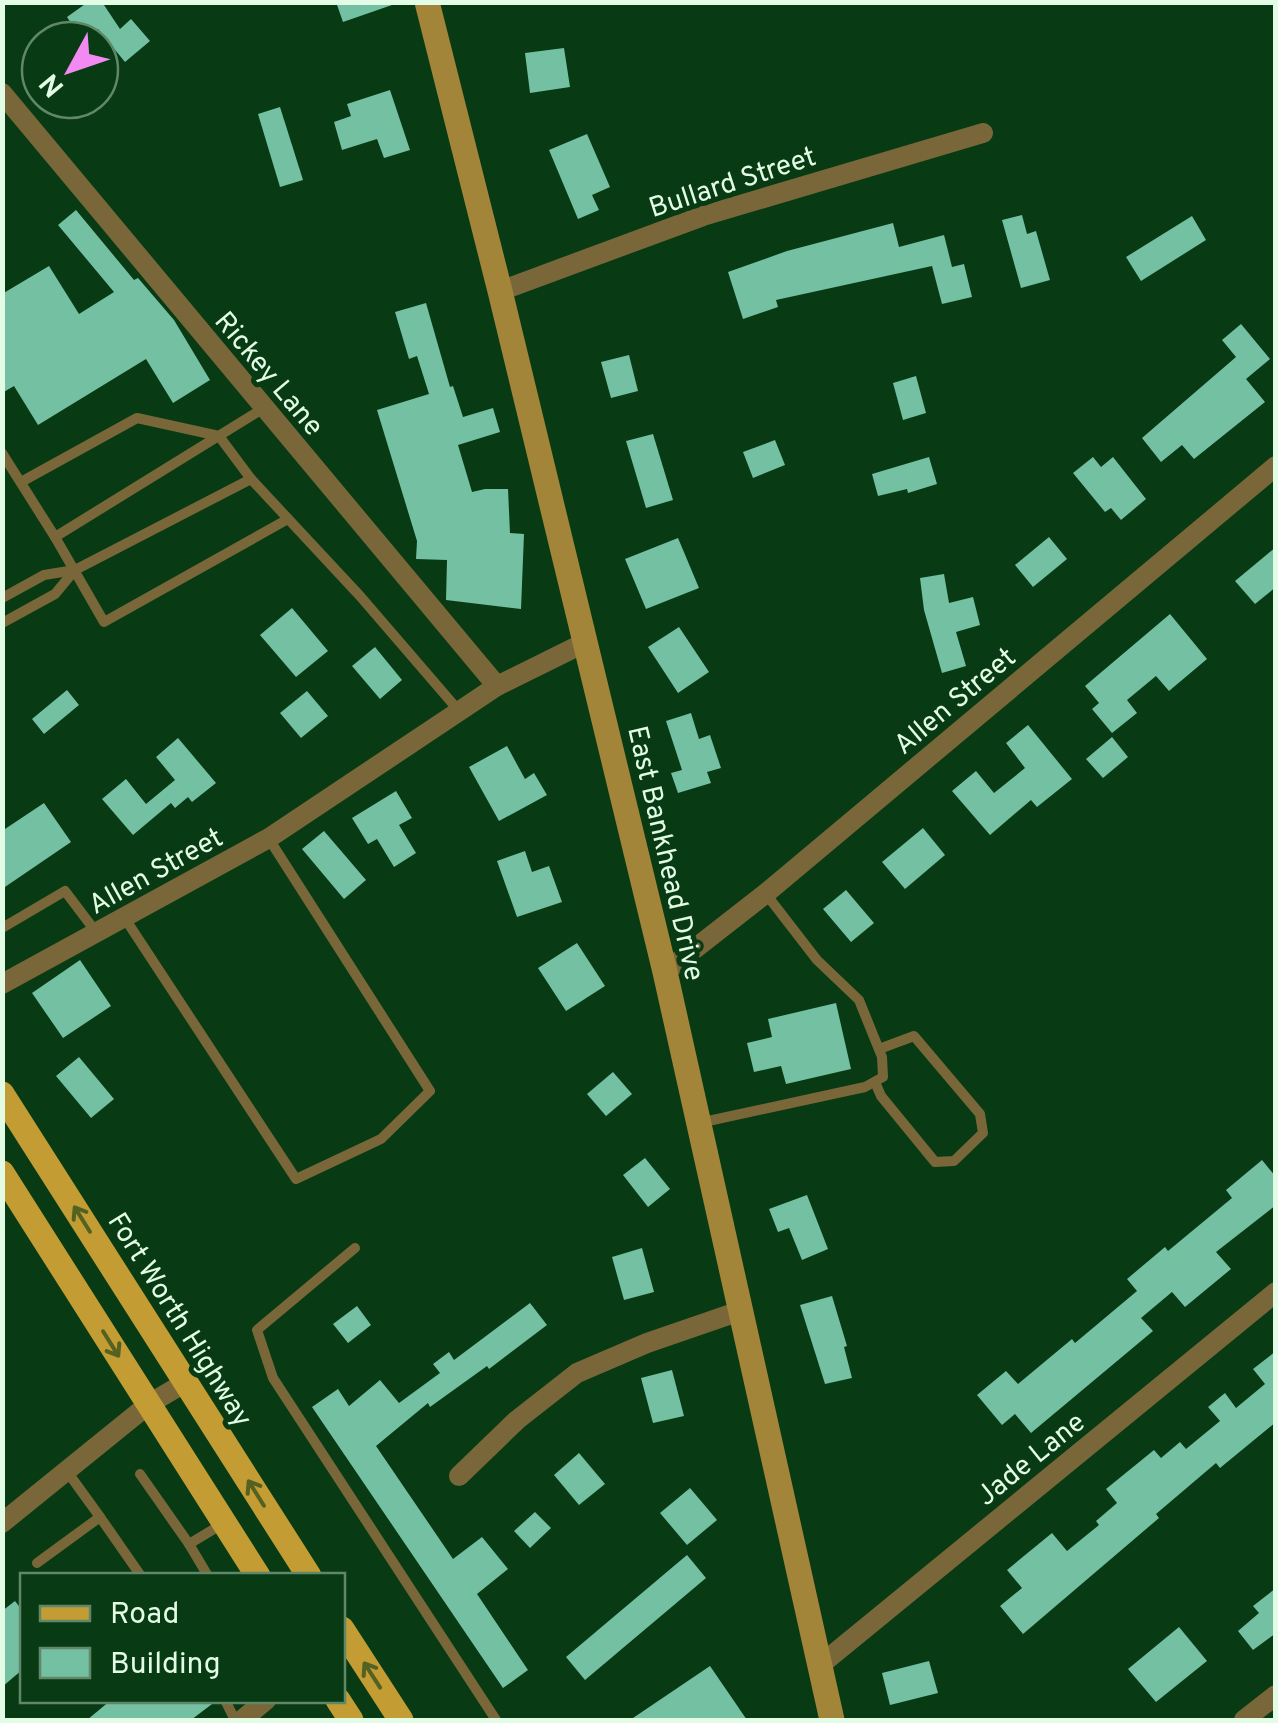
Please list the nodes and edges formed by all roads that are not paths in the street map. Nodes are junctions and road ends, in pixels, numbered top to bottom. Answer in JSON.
{"nodes":[{"id":1,"x":427,"y":2,"type":"edge"},
{"id":2,"x":2,"y":93,"type":"edge"},
{"id":3,"x":984,"y":133,"type":"dead end"},
{"id":4,"x":500,"y":291,"type":"junction"},
{"id":5,"x":264,"y":408,"type":"junction"},
{"id":6,"x":219,"y":436,"type":"junction"},
{"id":7,"x":2,"y":453,"type":"edge"},
{"id":8,"x":1276,"y":466,"type":"edge"},
{"id":9,"x":251,"y":479,"type":"junction"},
{"id":10,"x":21,"y":482,"type":"junction"},
{"id":11,"x":288,"y":520,"type":"junction"},
{"id":12,"x":56,"y":538,"type":"junction"},
{"id":13,"x":76,"y":570,"type":"junction"},
{"id":14,"x":2,"y":598,"type":"edge"},
{"id":15,"x":2,"y":622,"type":"edge"},
{"id":16,"x":586,"y":642,"type":"junction"},
{"id":17,"x":497,"y":686,"type":"junction"},
{"id":18,"x":459,"y":712,"type":"junction"},
{"id":19,"x":269,"y":838,"type":"junction"},
{"id":20,"x":765,"y":894,"type":"junction"},
{"id":21,"x":124,"y":917,"type":"junction"},
{"id":22,"x":2,"y":928,"type":"edge"},
{"id":23,"x":96,"y":933,"type":"junction"},
{"id":24,"x":665,"y":972,"type":"junction"},
{"id":25,"x":2,"y":984,"type":"edge"},
{"id":26,"x":879,"y":1049,"type":"junction"},
{"id":27,"x":874,"y":1082,"type":"junction"},
{"id":28,"x":7,"y":1112,"type":"edge"},
{"id":29,"x":698,"y":1123,"type":"junction"},
{"id":30,"x":2,"y":1174,"type":"edge"},
{"id":31,"x":355,"y":1248,"type":"dead end"},
{"id":32,"x":1273,"y":1299,"type":"edge"},
{"id":33,"x":740,"y":1311,"type":"junction"},
{"id":34,"x":186,"y":1382,"type":"junction"},
{"id":35,"x":149,"y":1404,"type":"junction"},
{"id":36,"x":66,"y":1470,"type":"junction"},
{"id":37,"x":140,"y":1474,"type":"dead end"},
{"id":38,"x":458,"y":1476,"type":"dead end"},
{"id":39,"x":100,"y":1518,"type":"junction"},
{"id":40,"x":2,"y":1523,"type":"edge"},
{"id":41,"x":225,"y":1523,"type":"junction"},
{"id":42,"x":188,"y":1544,"type":"junction"},
{"id":43,"x":37,"y":1563,"type":"dead end"},
{"id":44,"x":139,"y":1573,"type":"edge"},
{"id":45,"x":206,"y":1573,"type":"edge"},
{"id":46,"x":256,"y":1573,"type":"edge"},
{"id":47,"x":307,"y":1573,"type":"edge"},
{"id":48,"x":345,"y":1638,"type":"edge"},
{"id":49,"x":819,"y":1666,"type":"junction"},
{"id":50,"x":1276,"y":1695,"type":"edge"},
{"id":51,"x":262,"y":1703,"type":"edge"},
{"id":52,"x":238,"y":1720,"type":"edge"},
{"id":53,"x":401,"y":1720,"type":"edge"},
{"id":54,"x":496,"y":1720,"type":"edge"},
{"id":55,"x":832,"y":1720,"type":"edge"},
{"id":56,"x":1244,"y":1720,"type":"edge"}],
"edges":[{"from":1,"to":4,"type":"street","name":"East Bankhead Drive"},
{"from":2,"to":5,"type":"street","name":"Rickey Lane"},
{"from":3,"to":4,"type":"street","name":"Bullard Street"},
{"from":4,"to":16,"type":"street","name":"East Bankhead Drive"},
{"from":5,"to":6,"type":"lane"},
{"from":5,"to":17,"type":"street","name":"Rickey Lane"},
{"from":6,"to":9,"type":"lane"},
{"from":6,"to":10,"type":"lane"},
{"from":6,"to":12,"type":"lane"},
{"from":7,"to":10,"type":"lane"},
{"from":8,"to":20,"type":"street","name":"Allen Street"},
{"from":9,"to":11,"type":"lane"},
{"from":9,"to":13,"type":"lane"},
{"from":10,"to":12,"type":"lane"},
{"from":11,"to":13,"type":"lane"},
{"from":11,"to":18,"type":"lane"},
{"from":12,"to":13,"type":"lane"},
{"from":13,"to":14,"type":"lane"},
{"from":13,"to":15,"type":"lane"},
{"from":16,"to":17,"type":"street","name":"Allen Street"},
{"from":16,"to":24,"type":"street","name":"East Bankhead Drive"},
{"from":17,"to":18,"type":"street","name":"Allen Street"},
{"from":18,"to":19,"type":"street","name":"Allen Street"},
{"from":19,"to":21,"type":"street","name":"Allen Street"},
{"from":19,"to":21,"type":"lane"},
{"from":20,"to":24,"type":"street","name":"Allen Street"},
{"from":20,"to":26,"type":"lane"},
{"from":21,"to":23,"type":"street","name":"Allen Street"},
{"from":22,"to":23,"type":"lane"},
{"from":23,"to":25,"type":"street","name":"Allen Street"},
{"from":24,"to":29,"type":"street","name":"East Bankhead Drive"},
{"from":26,"to":27,"type":"lane"},
{"from":26,"to":27,"type":"lane"},
{"from":27,"to":29,"type":"lane"},
{"from":34,"to":28,"type":"main road","name":"Fort Worth Highway","one_way":true},
{"from":29,"to":33,"type":"street","name":"East Bankhead Drive"},
{"from":30,"to":35,"type":"main road","one_way":true},
{"from":31,"to":54,"type":"lane"},
{"from":32,"to":49,"type":"street","name":"Jade Lane"},
{"from":33,"to":38,"type":"street"},
{"from":33,"to":49,"type":"street","name":"East Bankhead Drive"},
{"from":34,"to":35,"type":"street"},
{"from":47,"to":34,"type":"main road","name":"Fort Worth Highway","one_way":true},
{"from":35,"to":36,"type":"street"},
{"from":35,"to":41,"type":"main road"},
{"from":36,"to":39,"type":"lane"},
{"from":36,"to":40,"type":"street"},
{"from":37,"to":42,"type":"lane"},
{"from":39,"to":43,"type":"lane"},
{"from":39,"to":44,"type":"lane"},
{"from":41,"to":42,"type":"lane"},
{"from":41,"to":46,"type":"main road"},
{"from":42,"to":45,"type":"lane"},
{"from":53,"to":48,"type":"main road","one_way":true},
{"from":49,"to":55,"type":"street","name":"East Bankhead Drive"},
{"from":50,"to":56,"type":"street"},
{"from":51,"to":52,"type":"street"}]}
